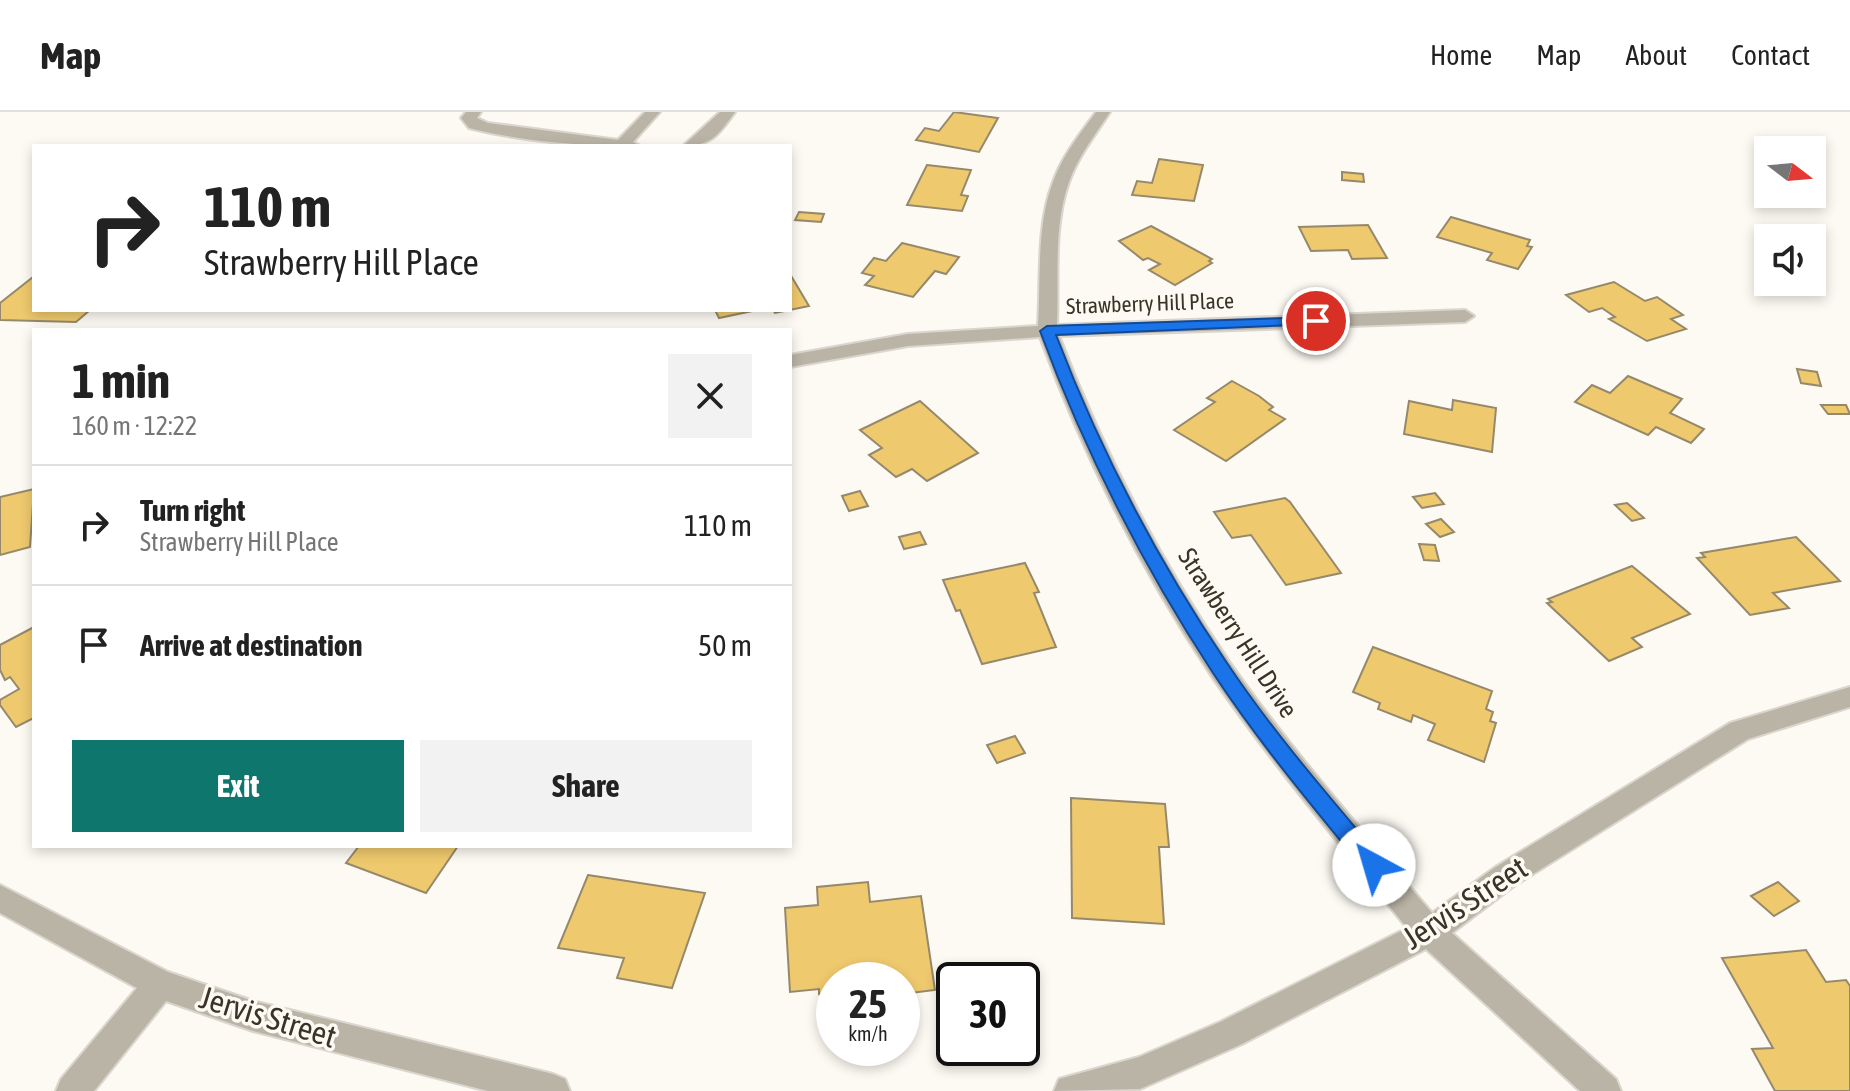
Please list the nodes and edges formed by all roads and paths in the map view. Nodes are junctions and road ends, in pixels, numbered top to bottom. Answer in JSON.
{"nodes":[{"id":1,"x":474,"y":112,"type":"edge"},
{"id":2,"x":653,"y":112,"type":"edge"},
{"id":3,"x":728,"y":112,"type":"edge"},
{"id":4,"x":1103,"y":112,"type":"edge"},
{"id":5,"x":619,"y":144,"type":"edge"},
{"id":6,"x":628,"y":144,"type":"edge"},
{"id":7,"x":694,"y":144,"type":"edge"},
{"id":8,"x":1465,"y":316,"type":"dead end"},
{"id":9,"x":1047,"y":331,"type":"junction"},
{"id":10,"x":792,"y":361,"type":"edge"},
{"id":11,"x":1850,"y":697,"type":"edge"},
{"id":12,"x":0,"y":898,"type":"edge"},
{"id":13,"x":1429,"y":932,"type":"junction"},
{"id":14,"x":160,"y":984,"type":"junction"},
{"id":15,"x":73,"y":1091,"type":"edge"},
{"id":16,"x":553,"y":1091,"type":"edge"},
{"id":17,"x":1071,"y":1091,"type":"edge"},
{"id":18,"x":1604,"y":1091,"type":"edge"}],
"edges":[{"from":1,"to":5,"type":"street"},
{"from":2,"to":6,"type":"street"},
{"from":3,"to":7,"type":"street"},
{"from":4,"to":9,"type":"street","name":"Strawberry Hill Drive"},
{"from":8,"to":9,"type":"street","name":"Strawberry Hill Place"},
{"from":9,"to":10,"type":"street","name":"Strawberry Hill Place"},
{"from":9,"to":13,"type":"street","name":"Strawberry Hill Drive"},
{"from":11,"to":13,"type":"street","name":"Jervis Street"},
{"from":12,"to":14,"type":"street","name":"Jervis Street"},
{"from":13,"to":17,"type":"street","name":"Jervis Street"},
{"from":13,"to":18,"type":"street","name":"Strawberry Hill Drive"},
{"from":14,"to":15,"type":"street"},
{"from":14,"to":16,"type":"street","name":"Jervis Street"}]}
